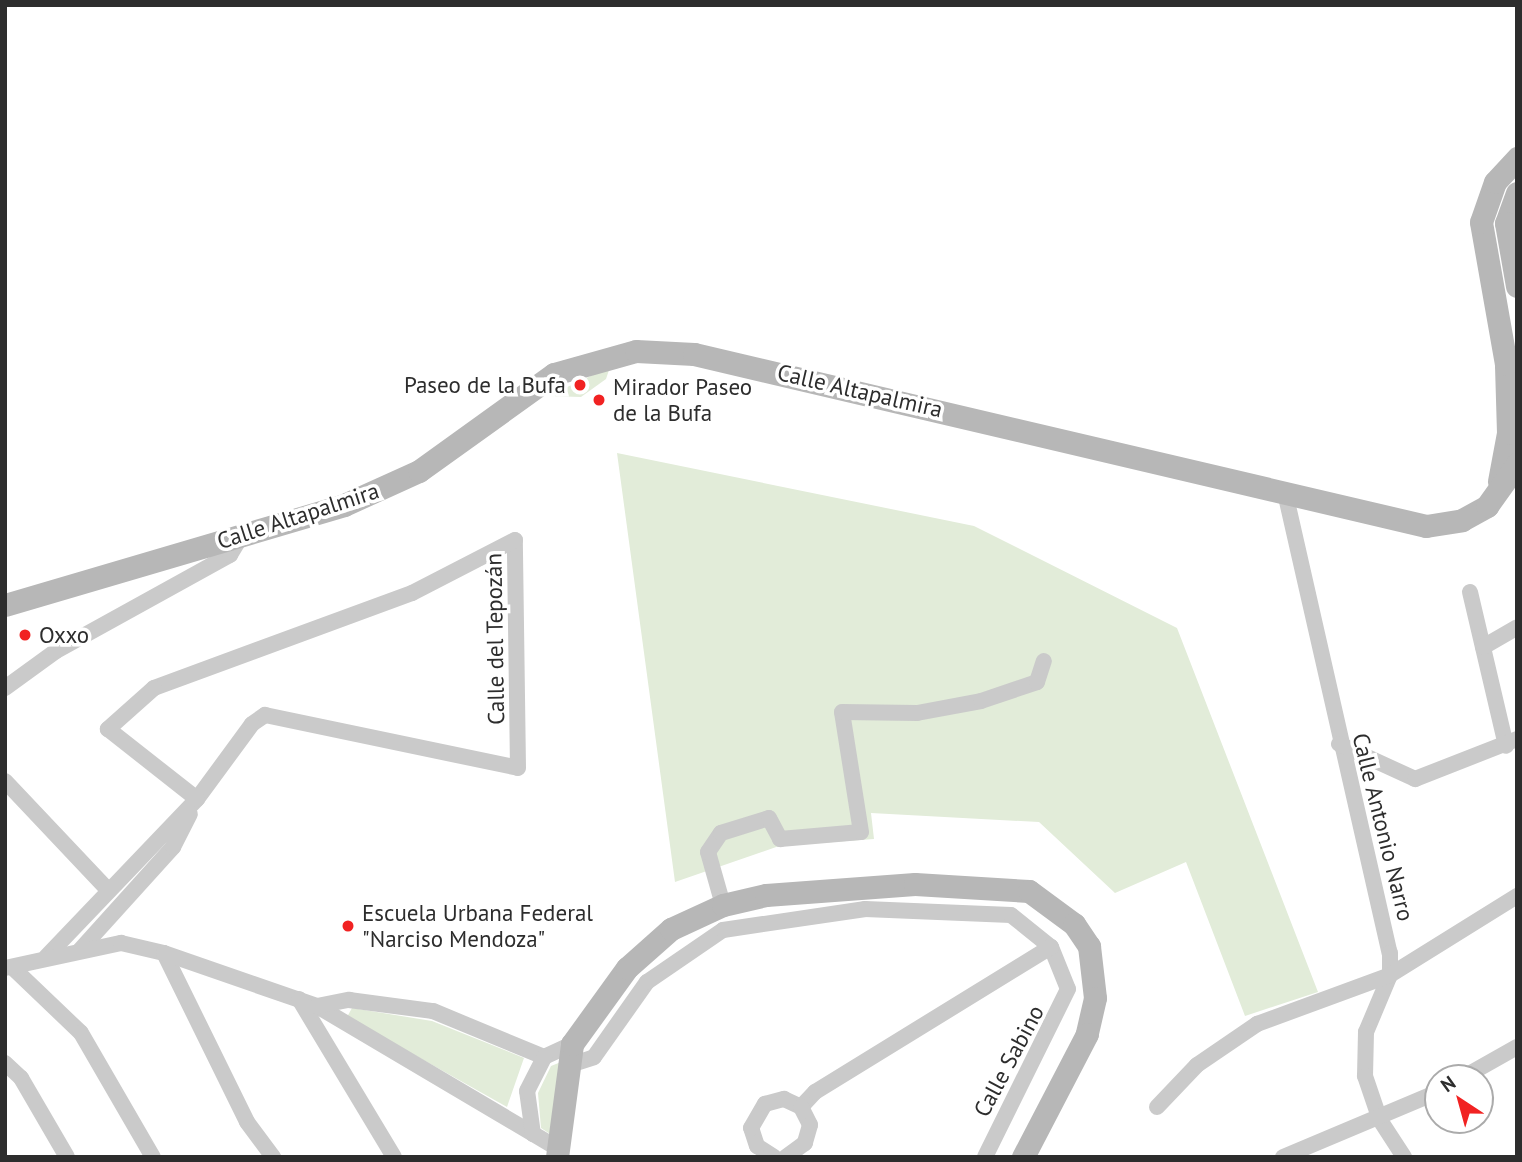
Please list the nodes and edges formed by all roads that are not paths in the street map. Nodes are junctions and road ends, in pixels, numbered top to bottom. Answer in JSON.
{"nodes":[{"id":1,"x":1517,"y":158,"type":"edge"},
{"id":2,"x":1517,"y":194,"type":"edge"},
{"id":3,"x":1517,"y":286,"type":"edge"},
{"id":4,"x":1517,"y":464,"type":"edge"},
{"id":5,"x":1499,"y":495,"type":"junction"},
{"id":6,"x":1286,"y":497,"type":"junction"},
{"id":7,"x":241,"y":537,"type":"junction"},
{"id":8,"x":1470,"y":592,"type":"dead end"},
{"id":9,"x":5,"y":605,"type":"edge"},
{"id":10,"x":1517,"y":627,"type":"edge"},
{"id":11,"x":1483,"y":646,"type":"junction"},
{"id":12,"x":1044,"y":661,"type":"dead end"},
{"id":13,"x":5,"y":688,"type":"edge"},
{"id":14,"x":1511,"y":742,"type":"edge"},
{"id":15,"x":1339,"y":744,"type":"junction"},
{"id":16,"x":5,"y":781,"type":"edge"},
{"id":17,"x":197,"y":799,"type":"junction"},
{"id":18,"x":109,"y":891,"type":"junction"},
{"id":19,"x":1517,"y":895,"type":"edge"},
{"id":20,"x":723,"y":905,"type":"junction"},
{"id":21,"x":1051,"y":947,"type":"junction"},
{"id":22,"x":80,"y":950,"type":"junction"},
{"id":23,"x":164,"y":953,"type":"junction"},
{"id":24,"x":46,"y":957,"type":"junction"},
{"id":25,"x":9,"y":968,"type":"edge"},
{"id":26,"x":1390,"y":975,"type":"junction"},
{"id":27,"x":299,"y":999,"type":"junction"},
{"id":28,"x":317,"y":1006,"type":"junction"},
{"id":29,"x":1517,"y":1047,"type":"edge"},
{"id":30,"x":570,"y":1055,"type":"junction"},
{"id":31,"x":544,"y":1057,"type":"junction"},
{"id":32,"x":5,"y":1063,"type":"edge"},
{"id":33,"x":1487,"y":1064,"type":"edge"},
{"id":34,"x":1424,"y":1099,"type":"edge"},
{"id":35,"x":801,"y":1107,"type":"junction"},
{"id":36,"x":1157,"y":1107,"type":"dead end"},
{"id":37,"x":1380,"y":1120,"type":"junction"},
{"id":38,"x":533,"y":1134,"type":"junction"},
{"id":39,"x":556,"y":1152,"type":"edge"},
{"id":40,"x":768,"y":1156,"type":"edge"},
{"id":41,"x":67,"y":1157,"type":"edge"},
{"id":42,"x":153,"y":1157,"type":"edge"},
{"id":43,"x":273,"y":1157,"type":"edge"},
{"id":44,"x":394,"y":1157,"type":"edge"},
{"id":45,"x":786,"y":1157,"type":"edge"},
{"id":46,"x":985,"y":1157,"type":"edge"},
{"id":47,"x":1023,"y":1157,"type":"edge"},
{"id":48,"x":1283,"y":1157,"type":"edge"},
{"id":49,"x":1404,"y":1157,"type":"edge"}],
"edges":[{"from":1,"to":5,"type":"main road"},
{"from":2,"to":3,"type":"main road"},
{"from":4,"to":5,"type":"main road"},
{"from":5,"to":6,"type":"main road","name":"Calle Altapalmira"},
{"from":6,"to":7,"type":"main road","name":"Calle Altapalmira"},
{"from":6,"to":15,"type":"street","name":"Calle Antonio Narro"},
{"from":7,"to":9,"type":"main road","name":"Calle Altapalmira"},
{"from":7,"to":13,"type":"street"},
{"from":8,"to":11,"type":"street"},
{"from":10,"to":11,"type":"street"},
{"from":11,"to":14,"type":"street"},
{"from":12,"to":20,"type":"street"},
{"from":14,"to":15,"type":"street"},
{"from":15,"to":26,"type":"street","name":"Calle Antonio Narro"},
{"from":16,"to":18,"type":"street"},
{"from":17,"to":17,"type":"street","name":"Calle del Tepozán"},
{"from":17,"to":18,"type":"street","name":"Calle del Tepozán"},
{"from":17,"to":22,"type":"street","name":"Calle del Tepozán"},
{"from":18,"to":24,"type":"street","name":"Calle del Tepozán"},
{"from":19,"to":26,"type":"street"},
{"from":20,"to":30,"type":"main road"},
{"from":20,"to":47,"type":"main road"},
{"from":21,"to":30,"type":"street"},
{"from":21,"to":35,"type":"street"},
{"from":21,"to":46,"type":"street","name":"Calle Sabino"},
{"from":22,"to":23,"type":"street"},
{"from":22,"to":24,"type":"street"},
{"from":23,"to":27,"type":"street"},
{"from":23,"to":43,"type":"street"},
{"from":24,"to":25,"type":"street"},
{"from":25,"to":42,"type":"street"},
{"from":26,"to":36,"type":"street"},
{"from":26,"to":37,"type":"street"},
{"from":27,"to":28,"type":"street"},
{"from":27,"to":44,"type":"street"},
{"from":28,"to":31,"type":"street"},
{"from":28,"to":38,"type":"street"},
{"from":29,"to":33,"type":"street"},
{"from":30,"to":31,"type":"street"},
{"from":30,"to":39,"type":"main road"},
{"from":31,"to":38,"type":"street"},
{"from":32,"to":41,"type":"street"},
{"from":34,"to":37,"type":"street"},
{"from":35,"to":40,"type":"street"},
{"from":35,"to":45,"type":"street"},
{"from":37,"to":48,"type":"street"},
{"from":37,"to":49,"type":"street"},
{"from":38,"to":39,"type":"street"}]}
